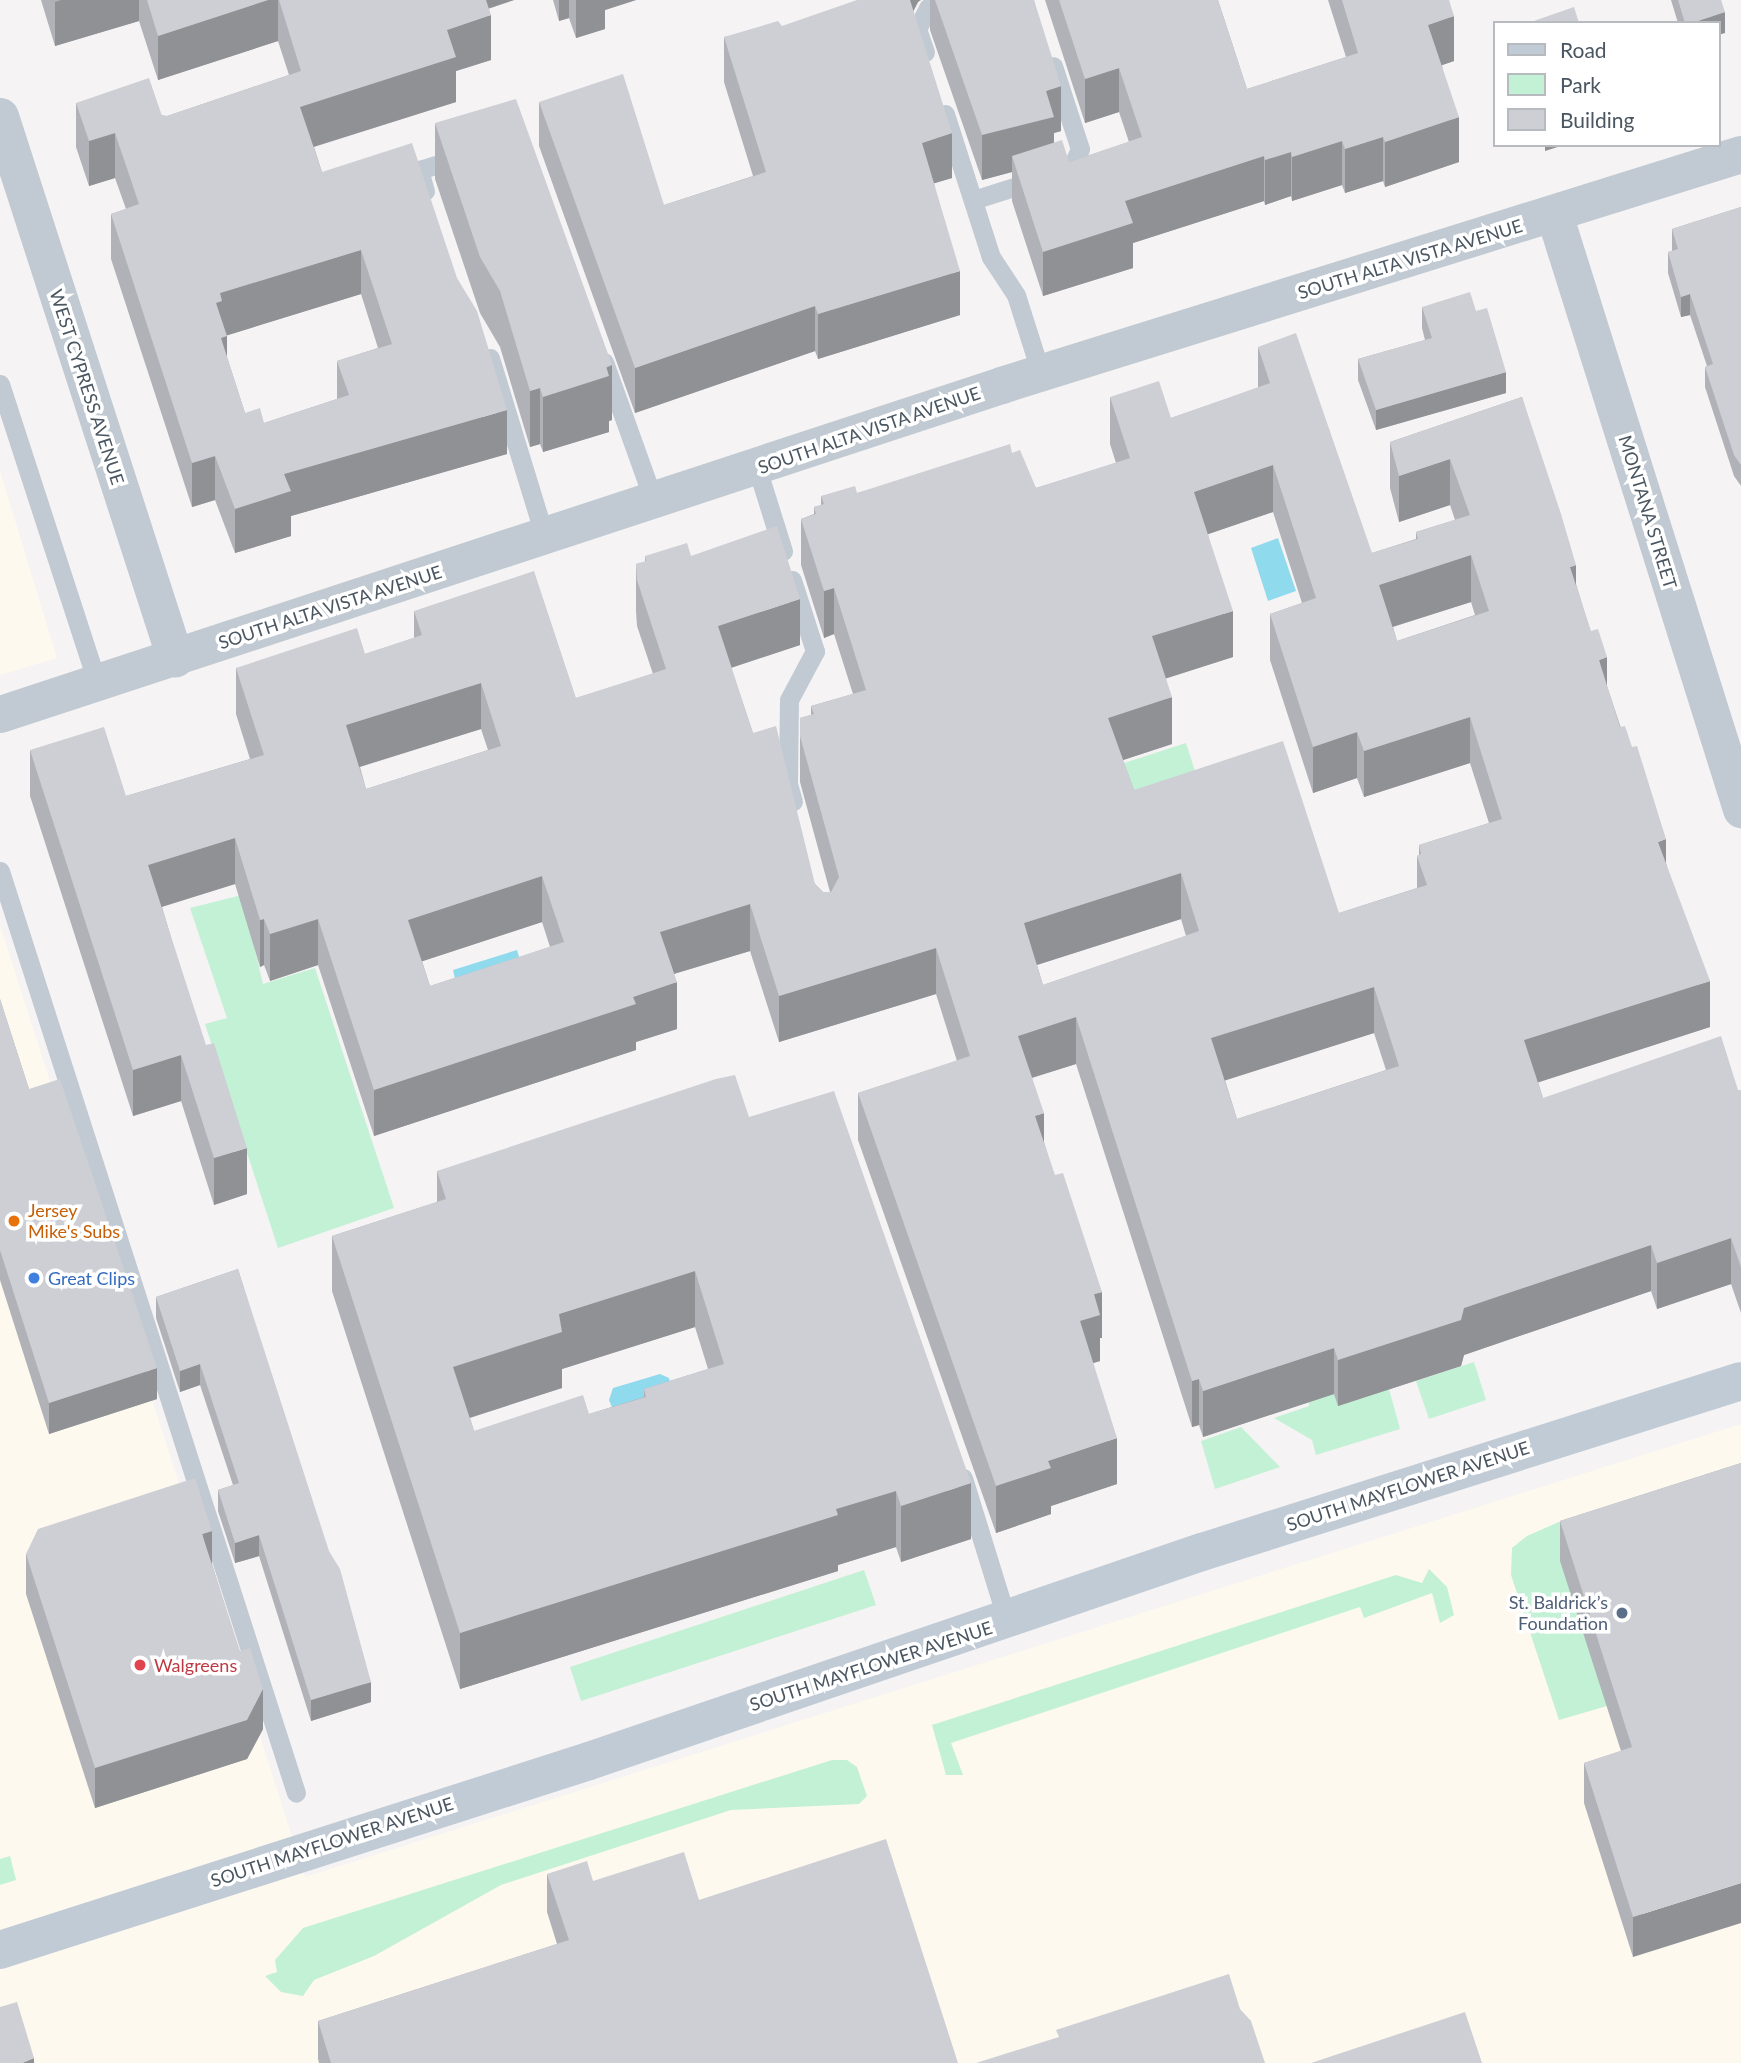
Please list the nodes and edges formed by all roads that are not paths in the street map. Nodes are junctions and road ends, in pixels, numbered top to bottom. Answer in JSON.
{"nodes":[{"id":1,"x":952,"y":0,"type":"edge"},
{"id":2,"x":1048,"y":50,"type":"edge"},
{"id":3,"x":930,"y":69,"type":"edge"},
{"id":4,"x":939,"y":95,"type":"edge"},
{"id":5,"x":0,"y":116,"type":"edge"},
{"id":6,"x":484,"y":151,"type":"edge"},
{"id":7,"x":1741,"y":154,"type":"edge"},
{"id":8,"x":973,"y":200,"type":"junction"},
{"id":9,"x":431,"y":213,"type":"edge"},
{"id":10,"x":1554,"y":214,"type":"junction"},
{"id":11,"x":481,"y":340,"type":"edge"},
{"id":12,"x":597,"y":345,"type":"edge"},
{"id":13,"x":1041,"y":374,"type":"junction"},
{"id":14,"x":0,"y":384,"type":"edge"},
{"id":15,"x":757,"y":468,"type":"junction"},
{"id":16,"x":654,"y":502,"type":"junction"},
{"id":17,"x":544,"y":535,"type":"junction"},
{"id":18,"x":174,"y":658,"type":"junction"},
{"id":19,"x":97,"y":682,"type":"junction"},
{"id":20,"x":0,"y":714,"type":"edge"},
{"id":21,"x":1741,"y":809,"type":"edge"},
{"id":22,"x":799,"y":823,"type":"edge"},
{"id":23,"x":0,"y":871,"type":"edge"},
{"id":24,"x":1741,"y":1381,"type":"edge"},
{"id":25,"x":957,"y":1462,"type":"edge"},
{"id":26,"x":1007,"y":1620,"type":"junction"},
{"id":27,"x":296,"y":1793,"type":"dead end"},
{"id":28,"x":0,"y":1950,"type":"edge"}],
"edges":[{"from":1,"to":3,"type":"lane"},
{"from":2,"to":8,"type":"lane"},
{"from":4,"to":8,"type":"lane"},
{"from":5,"to":18,"type":"street","name":"WEST CYPRESS AVENUE"},
{"from":6,"to":9,"type":"lane"},
{"from":7,"to":10,"type":"street","name":"SOUTH ALTA VISTA AVENUE"},
{"from":8,"to":13,"type":"lane"},
{"from":10,"to":13,"type":"street","name":"SOUTH ALTA VISTA AVENUE"},
{"from":10,"to":21,"type":"street","name":"MONTANA STREET"},
{"from":11,"to":17,"type":"lane"},
{"from":12,"to":16,"type":"lane"},
{"from":13,"to":15,"type":"street","name":"SOUTH ALTA VISTA AVENUE"},
{"from":14,"to":19,"type":"lane"},
{"from":15,"to":16,"type":"street","name":"SOUTH ALTA VISTA AVENUE"},
{"from":15,"to":22,"type":"lane"},
{"from":16,"to":17,"type":"street","name":"SOUTH ALTA VISTA AVENUE"},
{"from":17,"to":18,"type":"street","name":"SOUTH ALTA VISTA AVENUE"},
{"from":18,"to":19,"type":"street","name":"SOUTH ALTA VISTA AVENUE"},
{"from":19,"to":20,"type":"street","name":"SOUTH ALTA VISTA AVENUE"},
{"from":23,"to":27,"type":"lane"},
{"from":24,"to":26,"type":"street","name":"SOUTH MAYFLOWER AVENUE"},
{"from":25,"to":26,"type":"lane"},
{"from":26,"to":28,"type":"street","name":"SOUTH MAYFLOWER AVENUE"}]}
